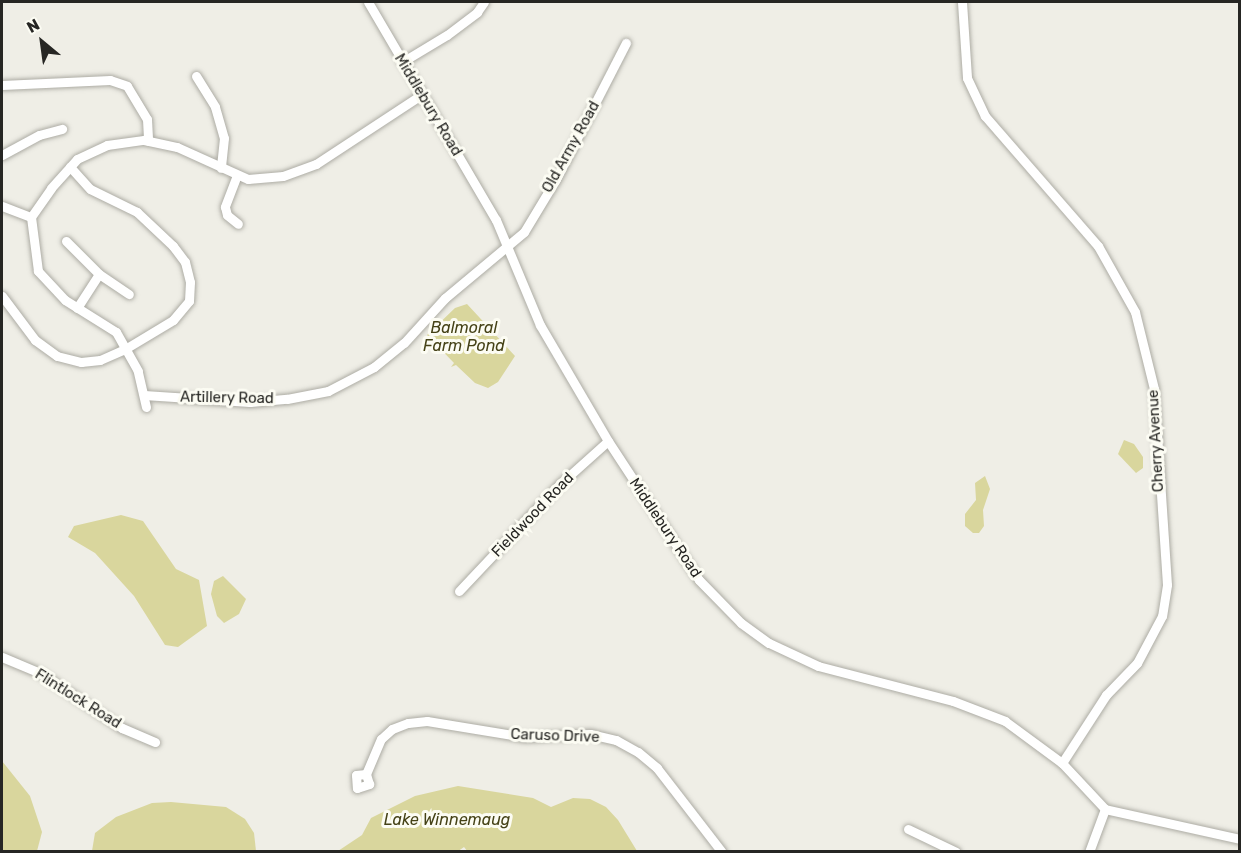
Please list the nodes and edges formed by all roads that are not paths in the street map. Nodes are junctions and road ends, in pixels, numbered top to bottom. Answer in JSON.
{"nodes":[{"id":1,"x":368,"y":2,"type":"edge"},
{"id":2,"x":484,"y":2,"type":"edge"},
{"id":3,"x":962,"y":2,"type":"edge"},
{"id":4,"x":626,"y":43,"type":"dead end"},
{"id":5,"x":402,"y":62,"type":"junction"},
{"id":6,"x":196,"y":76,"type":"dead end"},
{"id":7,"x":2,"y":85,"type":"edge"},
{"id":8,"x":421,"y":94,"type":"junction"},
{"id":9,"x":62,"y":129,"type":"dead end"},
{"id":10,"x":147,"y":141,"type":"junction"},
{"id":11,"x":2,"y":154,"type":"edge"},
{"id":12,"x":70,"y":167,"type":"junction"},
{"id":13,"x":221,"y":168,"type":"junction"},
{"id":14,"x":237,"y":175,"type":"junction"},
{"id":15,"x":2,"y":206,"type":"edge"},
{"id":16,"x":31,"y":217,"type":"junction"},
{"id":17,"x":238,"y":224,"type":"dead end"},
{"id":18,"x":66,"y":241,"type":"dead end"},
{"id":19,"x":508,"y":246,"type":"junction"},
{"id":20,"x":99,"y":274,"type":"junction"},
{"id":21,"x":129,"y":294,"type":"dead end"},
{"id":22,"x":2,"y":296,"type":"edge"},
{"id":23,"x":77,"y":308,"type":"junction"},
{"id":24,"x":125,"y":349,"type":"junction"},
{"id":25,"x":144,"y":395,"type":"junction"},
{"id":26,"x":146,"y":407,"type":"dead end"},
{"id":27,"x":608,"y":441,"type":"junction"},
{"id":28,"x":459,"y":591,"type":"dead end"},
{"id":29,"x":2,"y":657,"type":"edge"},
{"id":30,"x":155,"y":742,"type":"dead end"},
{"id":31,"x":1062,"y":764,"type":"junction"},
{"id":32,"x":366,"y":774,"type":"dead end"},
{"id":33,"x":1105,"y":809,"type":"junction"},
{"id":34,"x":908,"y":829,"type":"dead end"},
{"id":35,"x":1239,"y":839,"type":"edge"},
{"id":36,"x":722,"y":852,"type":"edge"},
{"id":37,"x":956,"y":852,"type":"edge"},
{"id":38,"x":1089,"y":852,"type":"edge"}],
"edges":[{"from":1,"to":5,"type":"street","name":"Middlebury Road"},
{"from":2,"to":5,"type":"street"},
{"from":3,"to":31,"type":"street","name":"Cherry Avenue"},
{"from":4,"to":19,"type":"street","name":"Old Army Road"},
{"from":5,"to":8,"type":"street","name":"Middlebury Road"},
{"from":6,"to":13,"type":"street"},
{"from":7,"to":10,"type":"street"},
{"from":8,"to":14,"type":"street"},
{"from":8,"to":19,"type":"street","name":"Middlebury Road"},
{"from":9,"to":11,"type":"street"},
{"from":10,"to":12,"type":"street"},
{"from":10,"to":13,"type":"street"},
{"from":12,"to":16,"type":"street"},
{"from":12,"to":24,"type":"street"},
{"from":13,"to":14,"type":"street"},
{"from":14,"to":17,"type":"street"},
{"from":15,"to":16,"type":"street"},
{"from":16,"to":23,"type":"street"},
{"from":18,"to":20,"type":"street"},
{"from":19,"to":25,"type":"street","name":"Artillery Road"},
{"from":19,"to":27,"type":"street","name":"Middlebury Road"},
{"from":20,"to":21,"type":"street"},
{"from":20,"to":23,"type":"street"},
{"from":22,"to":24,"type":"street"},
{"from":23,"to":24,"type":"street"},
{"from":24,"to":25,"type":"street"},
{"from":25,"to":26,"type":"street"},
{"from":27,"to":28,"type":"street","name":"Fieldwood Road"},
{"from":27,"to":31,"type":"street","name":"Middlebury Road"},
{"from":29,"to":30,"type":"street","name":"Flintlock Road"},
{"from":31,"to":33,"type":"street","name":"Middlebury Road"},
{"from":32,"to":36,"type":"street","name":"Caruso Drive"},
{"from":33,"to":35,"type":"street"},
{"from":33,"to":38,"type":"street"},
{"from":34,"to":37,"type":"street"}]}
